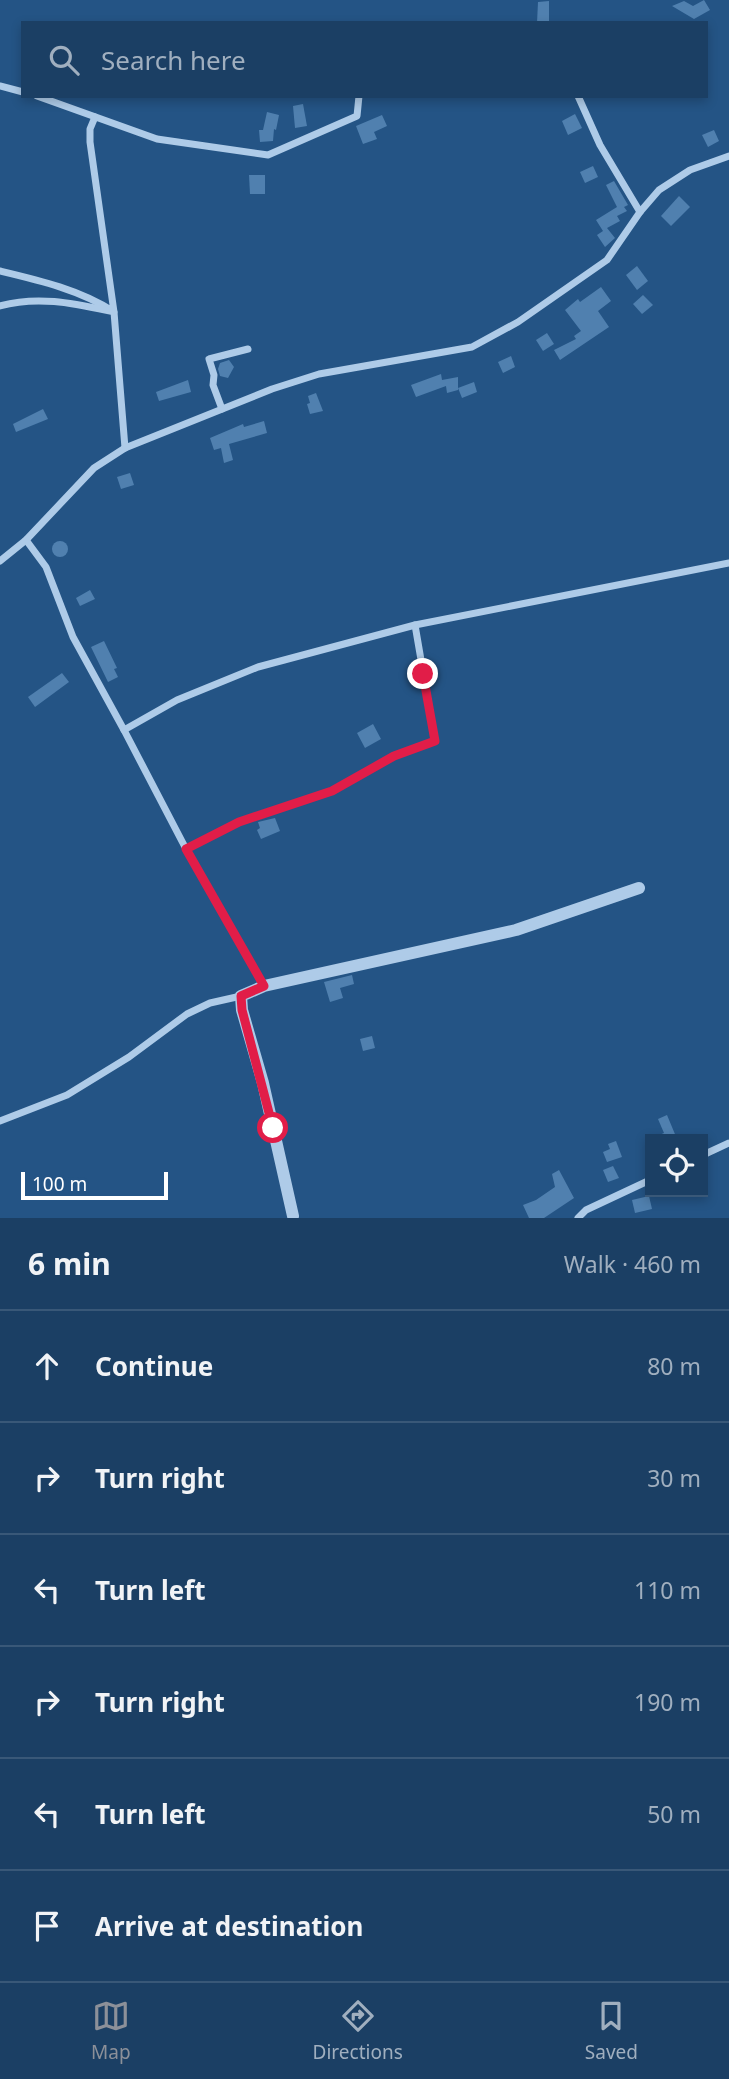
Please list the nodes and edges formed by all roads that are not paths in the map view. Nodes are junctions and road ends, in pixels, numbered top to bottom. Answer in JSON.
{"nodes":[{"id":1,"x":0,"y":86,"type":"edge"},
{"id":2,"x":21,"y":91,"type":"edge"},
{"id":3,"x":42,"y":98,"type":"edge"},
{"id":4,"x":359,"y":98,"type":"edge"},
{"id":5,"x":579,"y":98,"type":"edge"},
{"id":6,"x":94,"y":117,"type":"junction"},
{"id":7,"x":729,"y":156,"type":"edge"},
{"id":8,"x":640,"y":212,"type":"junction"},
{"id":9,"x":0,"y":271,"type":"edge"},
{"id":10,"x":0,"y":306,"type":"edge"},
{"id":11,"x":114,"y":312,"type":"junction"},
{"id":12,"x":248,"y":349,"type":"dead end"},
{"id":13,"x":222,"y":409,"type":"junction"},
{"id":14,"x":125,"y":448,"type":"junction"},
{"id":15,"x":26,"y":540,"type":"junction"},
{"id":16,"x":0,"y":561,"type":"edge"},
{"id":17,"x":729,"y":563,"type":"edge"},
{"id":18,"x":415,"y":625,"type":"junction"},
{"id":19,"x":124,"y":730,"type":"junction"},
{"id":20,"x":186,"y":849,"type":"junction"},
{"id":21,"x":639,"y":888,"type":"dead end"},
{"id":22,"x":264,"y":986,"type":"junction"},
{"id":23,"x":241,"y":996,"type":"junction"},
{"id":24,"x":0,"y":1121,"type":"edge"},
{"id":25,"x":729,"y":1143,"type":"edge"},
{"id":26,"x":708,"y":1153,"type":"edge"},
{"id":27,"x":645,"y":1182,"type":"edge"},
{"id":28,"x":293,"y":1216,"type":"dead end"},
{"id":29,"x":578,"y":1218,"type":"edge"}],
"edges":[{"from":1,"to":2,"type":"street"},
{"from":3,"to":6,"type":"street"},
{"from":4,"to":6,"type":"street"},
{"from":5,"to":8,"type":"street"},
{"from":6,"to":11,"type":"street"},
{"from":7,"to":8,"type":"street"},
{"from":8,"to":13,"type":"street"},
{"from":9,"to":11,"type":"street"},
{"from":10,"to":11,"type":"street"},
{"from":11,"to":14,"type":"street"},
{"from":12,"to":13,"type":"street"},
{"from":13,"to":14,"type":"street"},
{"from":14,"to":15,"type":"street"},
{"from":15,"to":16,"type":"street"},
{"from":15,"to":19,"type":"street"},
{"from":17,"to":18,"type":"street"},
{"from":18,"to":19,"type":"street"},
{"from":18,"to":20,"type":"street"},
{"from":19,"to":20,"type":"street"},
{"from":20,"to":22,"type":"street"},
{"from":21,"to":22,"type":"street"},
{"from":22,"to":23,"type":"street"},
{"from":23,"to":24,"type":"street"},
{"from":23,"to":28,"type":"street"},
{"from":25,"to":26,"type":"street"},
{"from":27,"to":29,"type":"street"}]}
